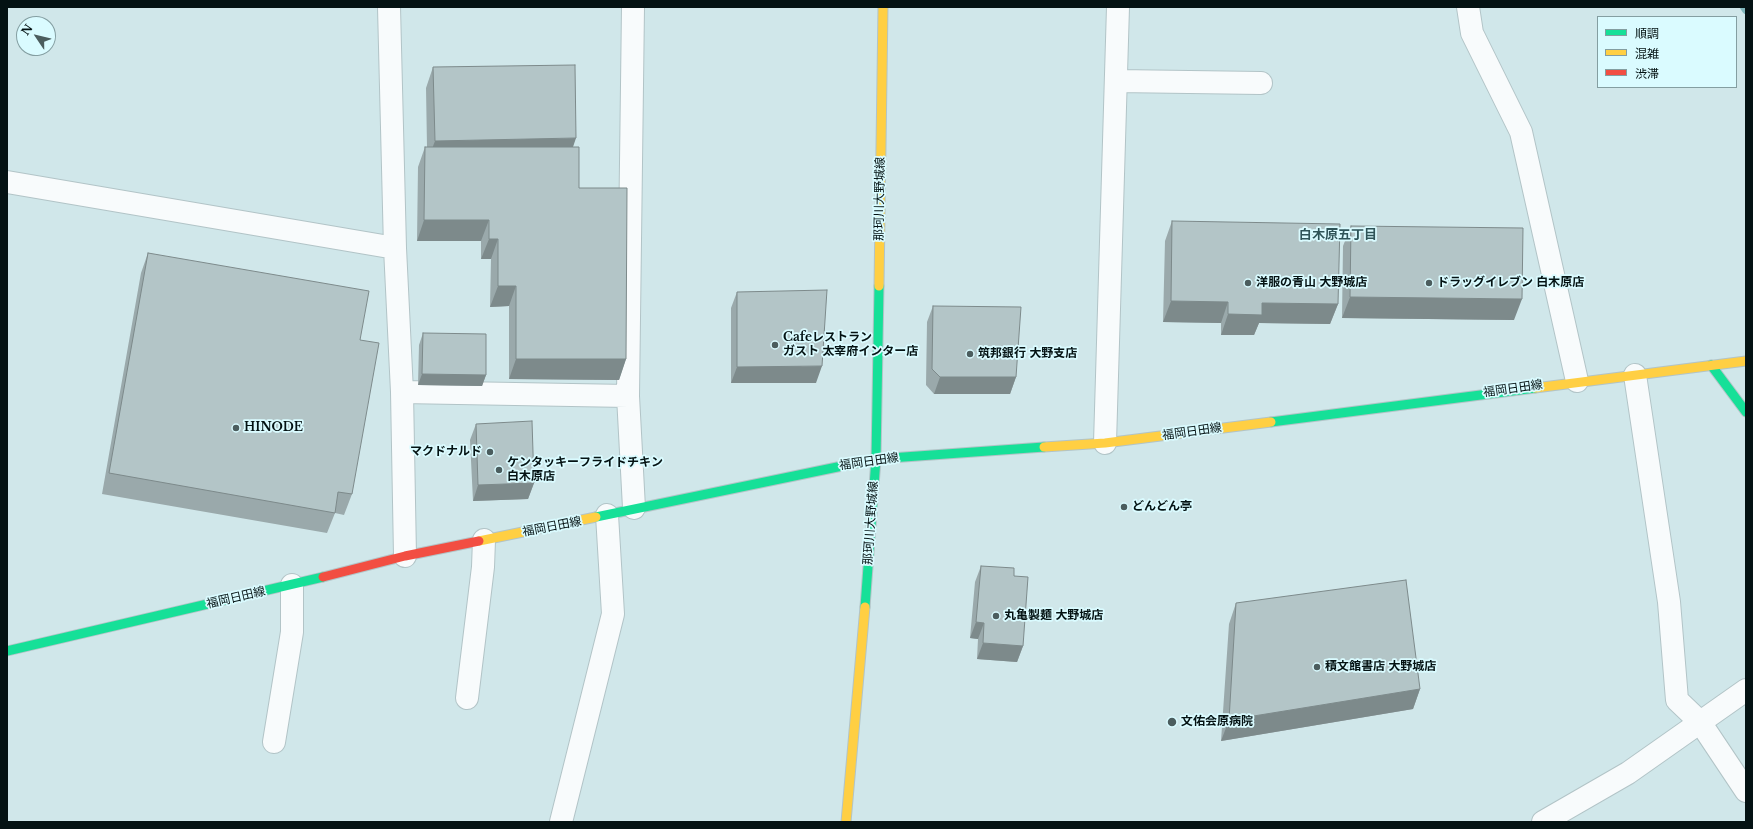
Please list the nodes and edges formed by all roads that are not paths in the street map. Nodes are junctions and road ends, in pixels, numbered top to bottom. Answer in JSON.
{"nodes":[{"id":1,"x":389,"y":7,"type":"edge"},
{"id":2,"x":634,"y":7,"type":"edge"},
{"id":3,"x":883,"y":7,"type":"edge"},
{"id":4,"x":1118,"y":7,"type":"edge"},
{"id":5,"x":1468,"y":7,"type":"edge"},
{"id":6,"x":1117,"y":81,"type":"junction"},
{"id":7,"x":1261,"y":83,"type":"dead end"},
{"id":8,"x":7,"y":182,"type":"edge"},
{"id":9,"x":395,"y":248,"type":"junction"},
{"id":10,"x":1746,"y":360,"type":"edge"},
{"id":11,"x":1711,"y":365,"type":"junction"},
{"id":12,"x":1635,"y":375,"type":"junction"},
{"id":13,"x":1577,"y":381,"type":"junction"},
{"id":14,"x":402,"y":392,"type":"junction"},
{"id":15,"x":628,"y":396,"type":"junction"},
{"id":16,"x":1746,"y":412,"type":"edge"},
{"id":17,"x":1105,"y":443,"type":"junction"},
{"id":18,"x":876,"y":459,"type":"junction"},
{"id":19,"x":634,"y":508,"type":"junction"},
{"id":20,"x":607,"y":515,"type":"junction"},
{"id":21,"x":484,"y":540,"type":"junction"},
{"id":22,"x":405,"y":556,"type":"junction"},
{"id":23,"x":292,"y":585,"type":"junction"},
{"id":24,"x":7,"y":651,"type":"edge"},
{"id":25,"x":1746,"y":690,"type":"edge"},
{"id":26,"x":467,"y":698,"type":"dead end"},
{"id":27,"x":1700,"y":722,"type":"junction"},
{"id":28,"x":274,"y":742,"type":"dead end"},
{"id":29,"x":1746,"y":791,"type":"edge"},
{"id":30,"x":561,"y":822,"type":"edge"},
{"id":31,"x":846,"y":822,"type":"edge"},
{"id":32,"x":1543,"y":822,"type":"edge"}],
"edges":[{"from":1,"to":9,"type":"street"},
{"from":2,"to":15,"type":"street"},
{"from":3,"to":18,"type":"main road","name":"那珂川大野城線"},
{"from":4,"to":6,"type":"street"},
{"from":5,"to":13,"type":"street"},
{"from":6,"to":7,"type":"street"},
{"from":6,"to":17,"type":"street"},
{"from":8,"to":9,"type":"street"},
{"from":9,"to":14,"type":"street"},
{"from":10,"to":11,"type":"main road","name":"福岡日田線"},
{"from":11,"to":12,"type":"main road","name":"福岡日田線"},
{"from":11,"to":16,"type":"main road"},
{"from":12,"to":13,"type":"main road","name":"福岡日田線"},
{"from":12,"to":27,"type":"street"},
{"from":13,"to":17,"type":"main road","name":"福岡日田線"},
{"from":14,"to":15,"type":"street"},
{"from":14,"to":22,"type":"street"},
{"from":15,"to":19,"type":"street"},
{"from":17,"to":18,"type":"main road","name":"福岡日田線"},
{"from":18,"to":19,"type":"main road","name":"福岡日田線"},
{"from":18,"to":31,"type":"main road","name":"那珂川大野城線"},
{"from":19,"to":20,"type":"main road","name":"福岡日田線"},
{"from":20,"to":21,"type":"main road","name":"福岡日田線"},
{"from":20,"to":30,"type":"street"},
{"from":21,"to":22,"type":"main road","name":"福岡日田線"},
{"from":21,"to":26,"type":"street"},
{"from":22,"to":23,"type":"main road","name":"福岡日田線"},
{"from":23,"to":24,"type":"main road","name":"福岡日田線"},
{"from":23,"to":28,"type":"street"},
{"from":25,"to":27,"type":"street"},
{"from":27,"to":29,"type":"street"},
{"from":27,"to":32,"type":"street"}]}
